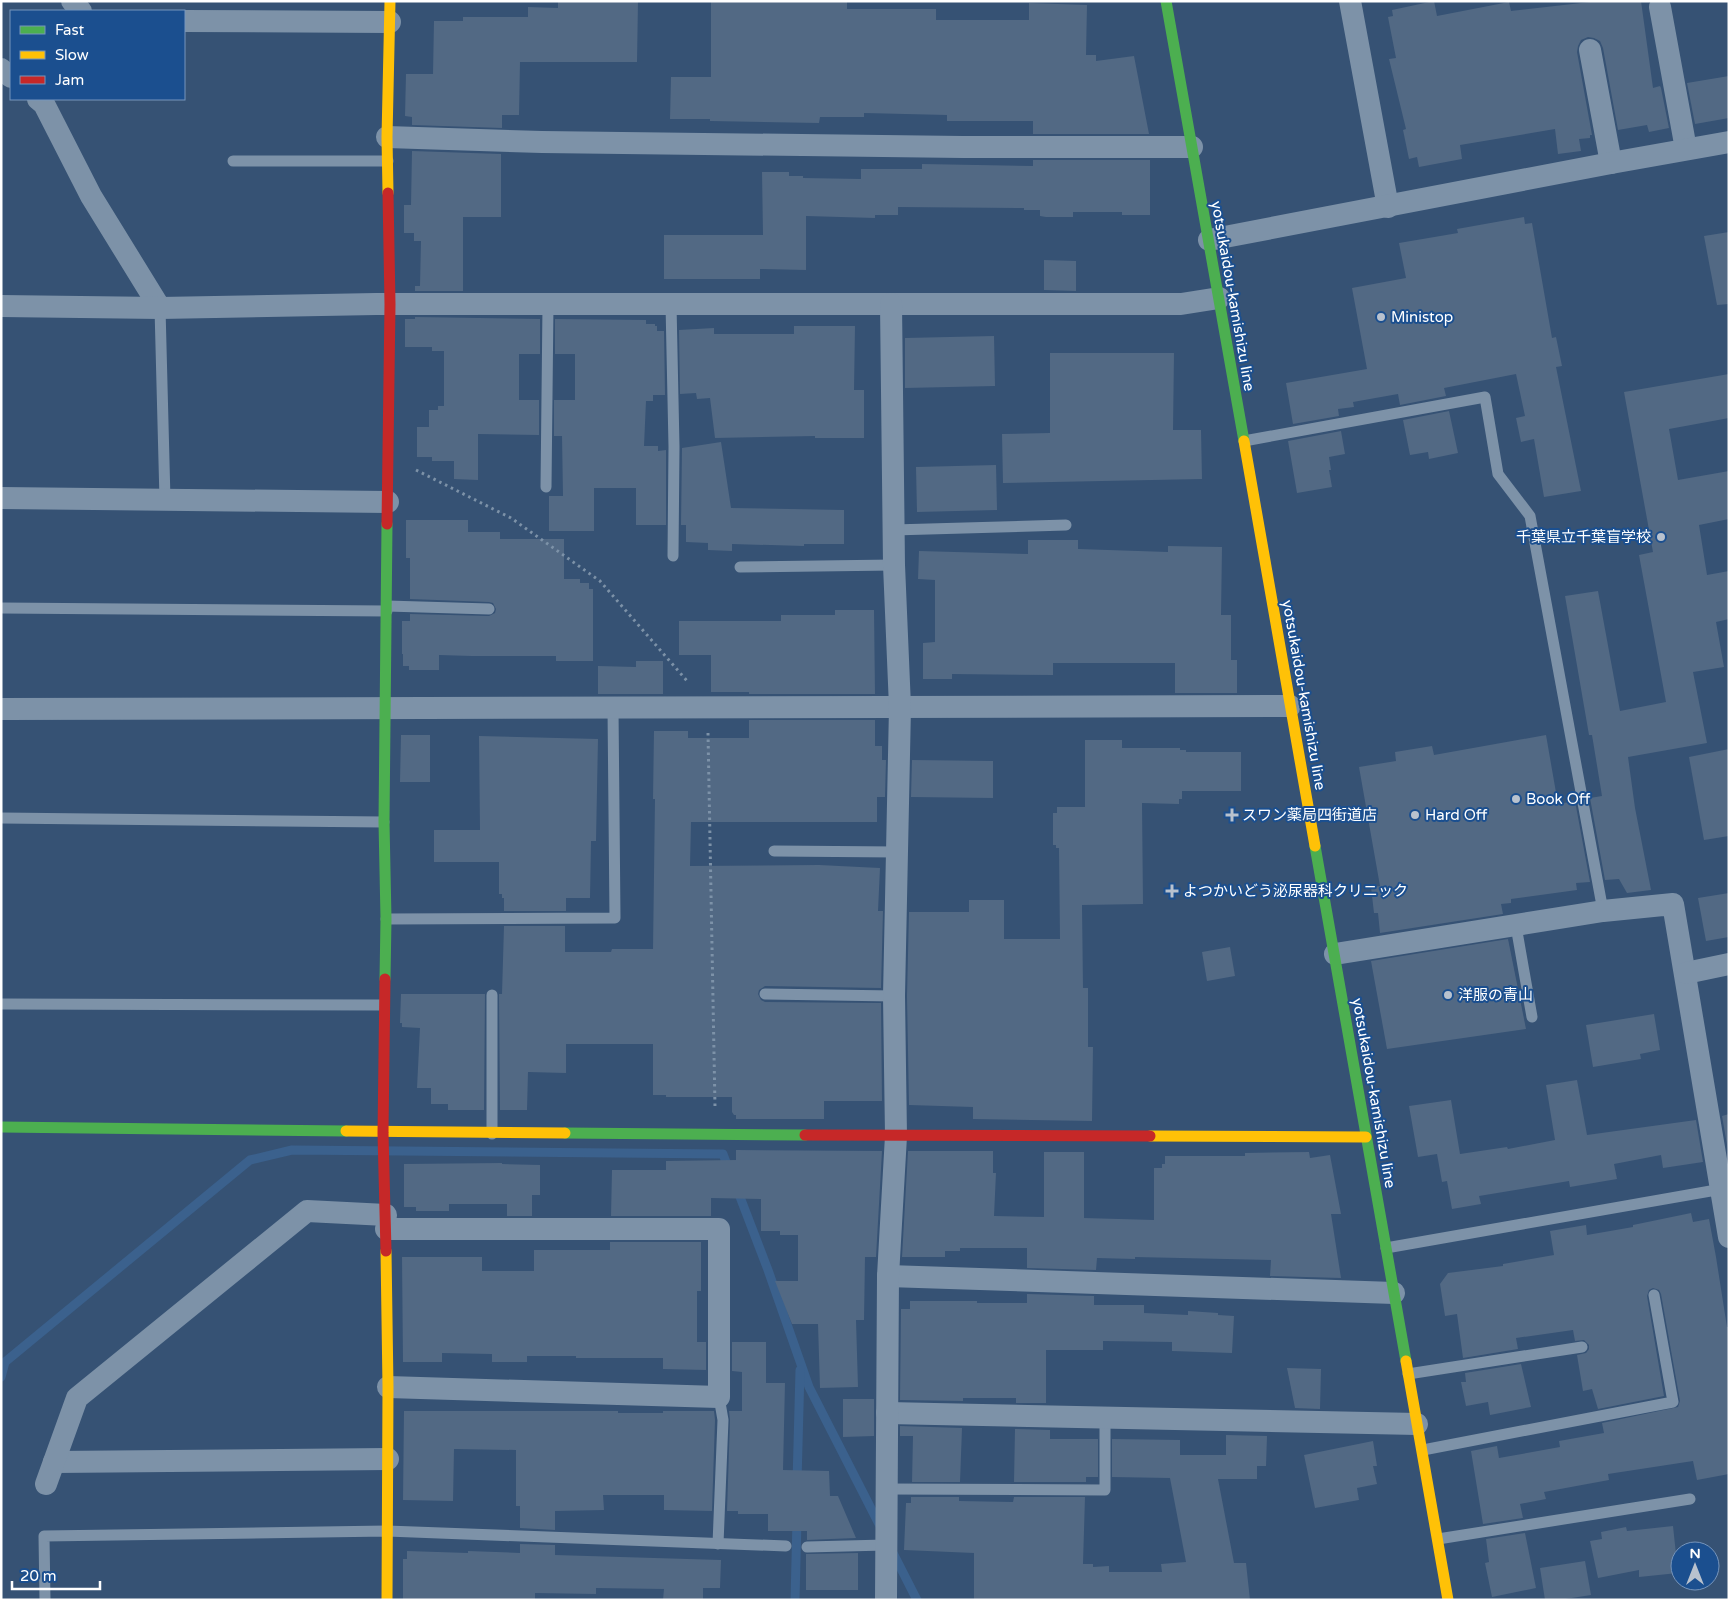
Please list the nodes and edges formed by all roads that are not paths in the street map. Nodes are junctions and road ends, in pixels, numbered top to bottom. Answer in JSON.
{"nodes":[{"id":1,"x":1166,"y":1,"type":"edge"},
{"id":2,"x":1350,"y":1,"type":"edge"},
{"id":3,"x":1660,"y":8,"type":"dead end"},
{"id":4,"x":390,"y":12,"type":"edge"},
{"id":5,"x":185,"y":21,"type":"edge"},
{"id":6,"x":1590,"y":50,"type":"dead end"},
{"id":7,"x":39,"y":100,"type":"edge"},
{"id":8,"x":388,"y":137,"type":"junction"},
{"id":9,"x":1729,"y":142,"type":"edge"},
{"id":10,"x":1192,"y":147,"type":"junction"},
{"id":11,"x":1686,"y":149,"type":"junction"},
{"id":12,"x":233,"y":160,"type":"dead end"},
{"id":13,"x":388,"y":161,"type":"junction"},
{"id":14,"x":1611,"y":163,"type":"junction"},
{"id":15,"x":1388,"y":206,"type":"junction"},
{"id":16,"x":1209,"y":240,"type":"junction"},
{"id":17,"x":1218,"y":298,"type":"junction"},
{"id":18,"x":390,"y":304,"type":"junction"},
{"id":19,"x":671,"y":304,"type":"junction"},
{"id":20,"x":891,"y":304,"type":"junction"},
{"id":21,"x":548,"y":305,"type":"junction"},
{"id":22,"x":1,"y":306,"type":"edge"},
{"id":23,"x":160,"y":308,"type":"junction"},
{"id":24,"x":1244,"y":441,"type":"junction"},
{"id":25,"x":546,"y":487,"type":"dead end"},
{"id":26,"x":1,"y":498,"type":"edge"},
{"id":27,"x":165,"y":500,"type":"junction"},
{"id":28,"x":388,"y":502,"type":"junction"},
{"id":29,"x":1066,"y":525,"type":"dead end"},
{"id":30,"x":893,"y":530,"type":"junction"},
{"id":31,"x":673,"y":556,"type":"dead end"},
{"id":32,"x":894,"y":565,"type":"junction"},
{"id":33,"x":740,"y":567,"type":"dead end"},
{"id":34,"x":1,"y":608,"type":"edge"},
{"id":35,"x":387,"y":608,"type":"junction"},
{"id":36,"x":489,"y":608,"type":"dead end"},
{"id":37,"x":1290,"y":706,"type":"junction"},
{"id":38,"x":900,"y":707,"type":"junction"},
{"id":39,"x":386,"y":708,"type":"junction"},
{"id":40,"x":614,"y":708,"type":"junction"},
{"id":41,"x":1,"y":709,"type":"edge"},
{"id":42,"x":1,"y":818,"type":"edge"},
{"id":43,"x":384,"y":822,"type":"junction"},
{"id":44,"x":774,"y":851,"type":"dead end"},
{"id":45,"x":897,"y":852,"type":"junction"},
{"id":46,"x":1603,"y":911,"type":"junction"},
{"id":47,"x":386,"y":919,"type":"junction"},
{"id":48,"x":1516,"y":926,"type":"junction"},
{"id":49,"x":1335,"y":954,"type":"junction"},
{"id":50,"x":1729,"y":964,"type":"edge"},
{"id":51,"x":1686,"y":973,"type":"junction"},
{"id":52,"x":765,"y":994,"type":"dead end"},
{"id":53,"x":492,"y":995,"type":"dead end"},
{"id":54,"x":894,"y":996,"type":"junction"},
{"id":55,"x":1,"y":1004,"type":"edge"},
{"id":56,"x":385,"y":1005,"type":"junction"},
{"id":57,"x":1532,"y":1017,"type":"dead end"},
{"id":58,"x":1,"y":1127,"type":"edge"},
{"id":59,"x":492,"y":1134,"type":"junction"},
{"id":60,"x":896,"y":1136,"type":"junction"},
{"id":61,"x":1366,"y":1137,"type":"junction"},
{"id":62,"x":383,"y":1138,"type":"junction"},
{"id":63,"x":1723,"y":1180,"type":"edge"},
{"id":64,"x":386,"y":1222,"type":"junction"},
{"id":65,"x":1729,"y":1237,"type":"edge"},
{"id":66,"x":1386,"y":1248,"type":"junction"},
{"id":67,"x":888,"y":1276,"type":"junction"},
{"id":68,"x":1394,"y":1293,"type":"junction"},
{"id":69,"x":1654,"y":1295,"type":"dead end"},
{"id":70,"x":1582,"y":1347,"type":"dead end"},
{"id":71,"x":1408,"y":1374,"type":"junction"},
{"id":72,"x":388,"y":1387,"type":"junction"},
{"id":73,"x":719,"y":1397,"type":"junction"},
{"id":74,"x":887,"y":1412,"type":"junction"},
{"id":75,"x":1105,"y":1417,"type":"junction"},
{"id":76,"x":1417,"y":1424,"type":"junction"},
{"id":77,"x":1423,"y":1450,"type":"junction"},
{"id":78,"x":388,"y":1458,"type":"junction"},
{"id":79,"x":54,"y":1462,"type":"junction"},
{"id":80,"x":46,"y":1484,"type":"dead end"},
{"id":81,"x":886,"y":1489,"type":"junction"},
{"id":82,"x":1690,"y":1499,"type":"dead end"},
{"id":83,"x":388,"y":1531,"type":"junction"},
{"id":84,"x":1438,"y":1539,"type":"junction"},
{"id":85,"x":718,"y":1544,"type":"junction"},
{"id":86,"x":885,"y":1545,"type":"junction"},
{"id":87,"x":786,"y":1546,"type":"dead end"},
{"id":88,"x":807,"y":1547,"type":"dead end"},
{"id":89,"x":44,"y":1600,"type":"edge"},
{"id":90,"x":387,"y":1600,"type":"edge"},
{"id":91,"x":886,"y":1600,"type":"edge"},
{"id":92,"x":1448,"y":1600,"type":"edge"}],
"edges":[{"from":1,"to":10,"type":"street","name":"yotsukaidou-kamishizu line"},
{"from":2,"to":15,"type":"street"},
{"from":3,"to":11,"type":"street"},
{"from":4,"to":5,"type":"street"},
{"from":4,"to":8,"type":"street"},
{"from":6,"to":14,"type":"street"},
{"from":7,"to":23,"type":"street"},
{"from":8,"to":10,"type":"street"},
{"from":8,"to":13,"type":"street"},
{"from":9,"to":11,"type":"street"},
{"from":10,"to":16,"type":"street","name":"yotsukaidou-kamishizu line"},
{"from":11,"to":14,"type":"street"},
{"from":12,"to":13,"type":"lane"},
{"from":13,"to":18,"type":"street"},
{"from":14,"to":15,"type":"street"},
{"from":15,"to":16,"type":"street"},
{"from":16,"to":17,"type":"street","name":"yotsukaidou-kamishizu line"},
{"from":17,"to":20,"type":"street"},
{"from":17,"to":24,"type":"street","name":"yotsukaidou-kamishizu line"},
{"from":18,"to":21,"type":"street"},
{"from":18,"to":23,"type":"street"},
{"from":18,"to":28,"type":"street"},
{"from":19,"to":20,"type":"street"},
{"from":19,"to":21,"type":"street"},
{"from":19,"to":31,"type":"lane"},
{"from":20,"to":30,"type":"street"},
{"from":21,"to":25,"type":"lane"},
{"from":22,"to":23,"type":"street"},
{"from":23,"to":27,"type":"lane"},
{"from":24,"to":37,"type":"street","name":"yotsukaidou-kamishizu line"},
{"from":24,"to":46,"type":"lane"},
{"from":26,"to":27,"type":"street"},
{"from":27,"to":28,"type":"street"},
{"from":28,"to":35,"type":"street"},
{"from":29,"to":30,"type":"lane"},
{"from":30,"to":32,"type":"street"},
{"from":32,"to":33,"type":"lane"},
{"from":32,"to":38,"type":"street"},
{"from":34,"to":35,"type":"lane"},
{"from":35,"to":36,"type":"lane"},
{"from":35,"to":39,"type":"street"},
{"from":37,"to":38,"type":"street"},
{"from":37,"to":49,"type":"street","name":"yotsukaidou-kamishizu line"},
{"from":38,"to":40,"type":"street"},
{"from":38,"to":45,"type":"street"},
{"from":39,"to":40,"type":"street"},
{"from":39,"to":41,"type":"street"},
{"from":39,"to":43,"type":"street"},
{"from":40,"to":47,"type":"lane"},
{"from":42,"to":43,"type":"lane"},
{"from":43,"to":47,"type":"street"},
{"from":44,"to":45,"type":"lane"},
{"from":45,"to":54,"type":"street"},
{"from":46,"to":48,"type":"street"},
{"from":46,"to":51,"type":"street"},
{"from":47,"to":56,"type":"street"},
{"from":48,"to":49,"type":"street"},
{"from":48,"to":57,"type":"lane"},
{"from":49,"to":61,"type":"street","name":"yotsukaidou-kamishizu line"},
{"from":50,"to":51,"type":"street"},
{"from":51,"to":63,"type":"street"},
{"from":52,"to":54,"type":"lane"},
{"from":53,"to":59,"type":"lane"},
{"from":54,"to":60,"type":"street"},
{"from":55,"to":56,"type":"lane"},
{"from":56,"to":62,"type":"street"},
{"from":58,"to":62,"type":"street"},
{"from":59,"to":60,"type":"street"},
{"from":59,"to":62,"type":"street"},
{"from":60,"to":61,"type":"street"},
{"from":60,"to":67,"type":"street"},
{"from":61,"to":66,"type":"street","name":"yotsukaidou-kamishizu line"},
{"from":62,"to":64,"type":"street"},
{"from":63,"to":65,"type":"street"},
{"from":63,"to":66,"type":"lane"},
{"from":64,"to":72,"type":"street"},
{"from":64,"to":73,"type":"street"},
{"from":64,"to":79,"type":"street"},
{"from":66,"to":68,"type":"street","name":"yotsukaidou-kamishizu line"},
{"from":67,"to":68,"type":"street"},
{"from":67,"to":74,"type":"street"},
{"from":68,"to":71,"type":"street","name":"yotsukaidou-kamishizu line"},
{"from":69,"to":77,"type":"lane"},
{"from":70,"to":71,"type":"lane"},
{"from":71,"to":76,"type":"street","name":"yotsukaidou-kamishizu line"},
{"from":72,"to":73,"type":"street"},
{"from":72,"to":78,"type":"street"},
{"from":73,"to":85,"type":"lane"},
{"from":74,"to":75,"type":"street"},
{"from":74,"to":81,"type":"street"},
{"from":75,"to":76,"type":"street"},
{"from":75,"to":81,"type":"lane"},
{"from":76,"to":77,"type":"street","name":"yotsukaidou-kamishizu line"},
{"from":77,"to":84,"type":"street","name":"yotsukaidou-kamishizu line"},
{"from":78,"to":79,"type":"street"},
{"from":78,"to":83,"type":"street"},
{"from":79,"to":80,"type":"street"},
{"from":81,"to":86,"type":"street"},
{"from":82,"to":84,"type":"lane"},
{"from":83,"to":85,"type":"lane"},
{"from":83,"to":89,"type":"lane"},
{"from":83,"to":90,"type":"street"},
{"from":84,"to":92,"type":"street","name":"yotsukaidou-kamishizu line"},
{"from":85,"to":87,"type":"lane"},
{"from":86,"to":88,"type":"lane"},
{"from":86,"to":91,"type":"street"}]}
